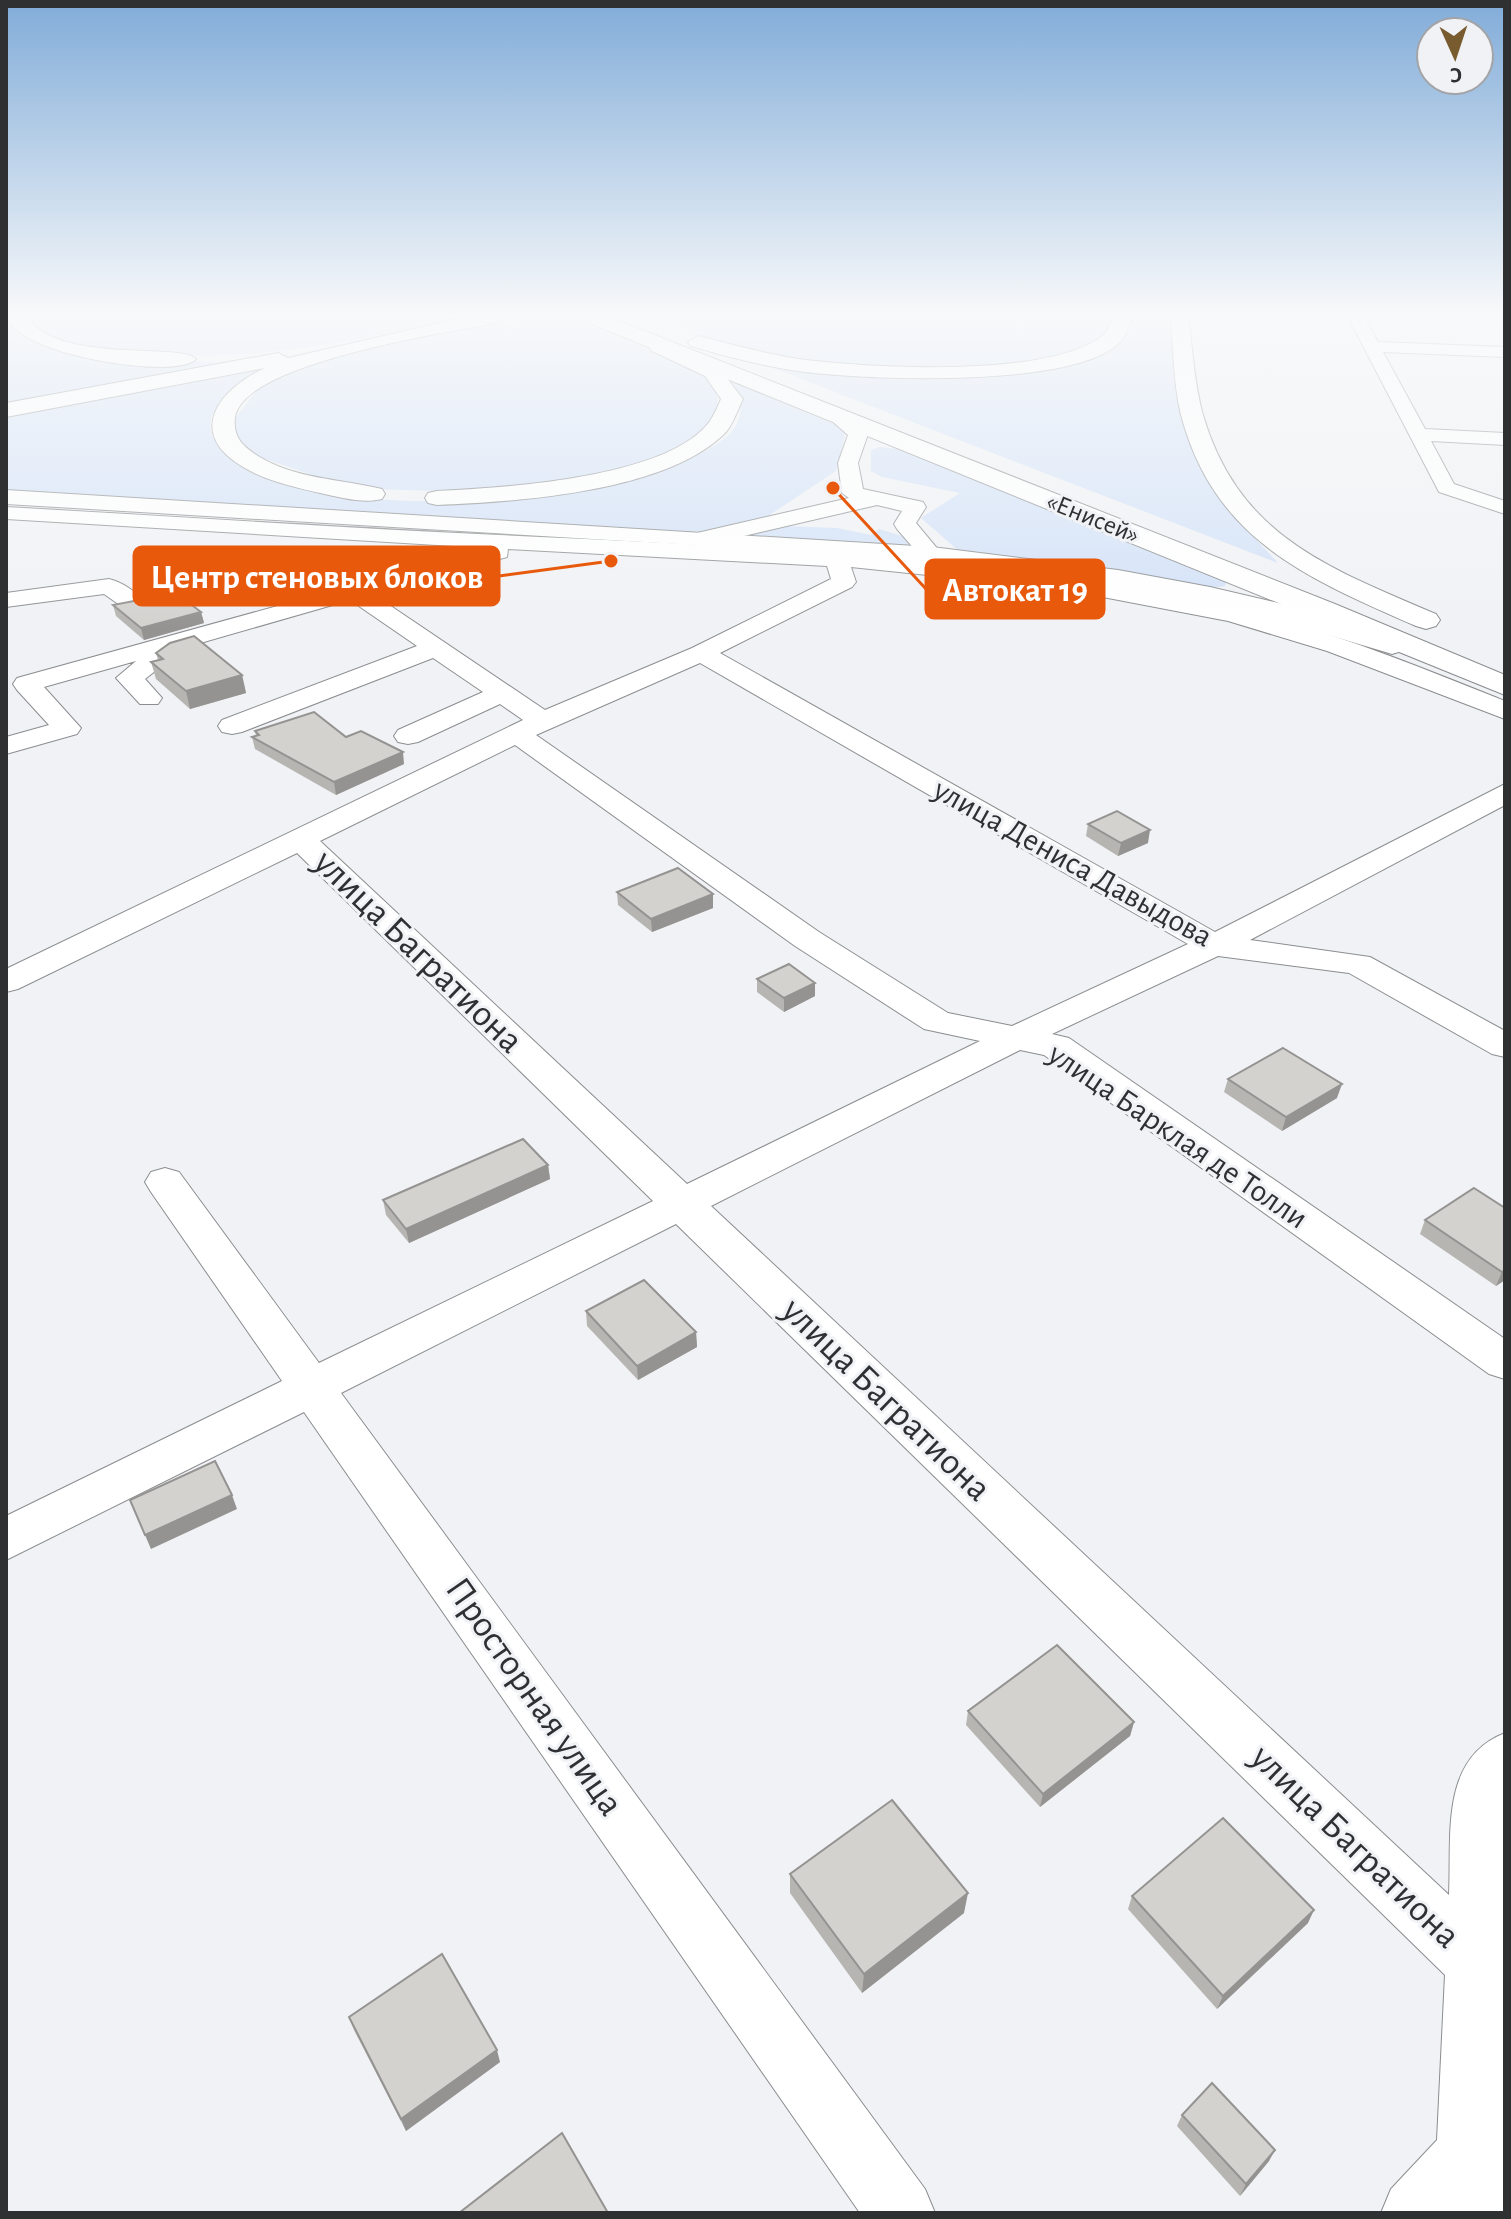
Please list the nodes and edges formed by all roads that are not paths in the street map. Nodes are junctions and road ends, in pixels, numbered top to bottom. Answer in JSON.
{"nodes":[{"id":1,"x":221,"y":421,"type":"edge"},
{"id":2,"x":724,"y":421,"type":"edge"},
{"id":3,"x":841,"y":421,"type":"edge"},
{"id":4,"x":849,"y":421,"type":"edge"},
{"id":5,"x":902,"y":421,"type":"edge"},
{"id":6,"x":1195,"y":421,"type":"edge"},
{"id":7,"x":1413,"y":421,"type":"edge"},
{"id":8,"x":1419,"y":435,"type":"junction"},
{"id":9,"x":1505,"y":439,"type":"edge"},
{"id":10,"x":6,"y":497,"type":"edge"},
{"id":11,"x":879,"y":498,"type":"junction"},
{"id":12,"x":1505,"y":508,"type":"edge"},
{"id":13,"x":6,"y":513,"type":"edge"},
{"id":14,"x":705,"y":538,"type":"junction"},
{"id":15,"x":529,"y":544,"type":"junction"},
{"id":16,"x":930,"y":553,"type":"junction"},
{"id":17,"x":837,"y":561,"type":"junction"},
{"id":18,"x":354,"y":592,"type":"junction"},
{"id":19,"x":6,"y":600,"type":"edge"},
{"id":20,"x":133,"y":603,"type":"edge"},
{"id":21,"x":184,"y":640,"type":"junction"},
{"id":22,"x":436,"y":648,"type":"junction"},
{"id":23,"x":701,"y":653,"type":"junction"},
{"id":24,"x":1478,"y":674,"type":"junction"},
{"id":25,"x":1505,"y":686,"type":"edge"},
{"id":26,"x":502,"y":693,"type":"junction"},
{"id":27,"x":149,"y":698,"type":"dead end"},
{"id":28,"x":1505,"y":711,"type":"edge"},
{"id":29,"x":232,"y":726,"type":"dead end"},
{"id":30,"x":530,"y":728,"type":"junction"},
{"id":31,"x":408,"y":736,"type":"dead end"},
{"id":32,"x":6,"y":746,"type":"edge"},
{"id":33,"x":1505,"y":793,"type":"edge"},
{"id":34,"x":299,"y":838,"type":"junction"},
{"id":35,"x":1214,"y":945,"type":"junction"},
{"id":36,"x":6,"y":982,"type":"edge"},
{"id":37,"x":1017,"y":1037,"type":"junction"},
{"id":38,"x":1505,"y":1046,"type":"edge"},
{"id":39,"x":165,"y":1182,"type":"dead end"},
{"id":40,"x":679,"y":1204,"type":"junction"},
{"id":41,"x":1505,"y":1362,"type":"edge"},
{"id":42,"x":314,"y":1386,"type":"junction"},
{"id":43,"x":6,"y":1539,"type":"edge"},
{"id":44,"x":1505,"y":1759,"type":"edge"},
{"id":45,"x":1475,"y":1961,"type":"junction"},
{"id":46,"x":1472,"y":2184,"type":"edge"},
{"id":47,"x":901,"y":2213,"type":"edge"},
{"id":48,"x":1415,"y":2213,"type":"edge"}],
"edges":[{"from":1,"to":2,"type":"main road"},
{"from":3,"to":11,"type":"street"},
{"from":4,"to":24,"type":"main road","name":"«Енисей»"},
{"from":5,"to":6,"type":"main road","name":"«Енисей»"},
{"from":7,"to":8,"type":"street"},
{"from":8,"to":9,"type":"street"},
{"from":8,"to":12,"type":"street"},
{"from":10,"to":14,"type":"main road"},
{"from":11,"to":14,"type":"street"},
{"from":11,"to":16,"type":"street"},
{"from":13,"to":15,"type":"street"},
{"from":14,"to":16,"type":"main road"},
{"from":15,"to":17,"type":"street"},
{"from":15,"to":18,"type":"street"},
{"from":16,"to":24,"type":"main road"},
{"from":17,"to":23,"type":"street"},
{"from":17,"to":28,"type":"street"},
{"from":18,"to":21,"type":"street"},
{"from":18,"to":22,"type":"street","name":"улица Барклая де Толли"},
{"from":19,"to":20,"type":"street"},
{"from":21,"to":27,"type":"street"},
{"from":21,"to":32,"type":"street"},
{"from":22,"to":26,"type":"street","name":"улица Барклая де Толли"},
{"from":22,"to":29,"type":"street"},
{"from":23,"to":30,"type":"street"},
{"from":23,"to":35,"type":"street","name":"улица Дениса Давыдова"},
{"from":24,"to":25,"type":"main road","name":"«Енисей»"},
{"from":26,"to":30,"type":"street","name":"улица Барклая де Толли"},
{"from":26,"to":31,"type":"street"},
{"from":30,"to":34,"type":"street"},
{"from":30,"to":37,"type":"street","name":"улица Барклая де Толли"},
{"from":33,"to":35,"type":"street"},
{"from":34,"to":36,"type":"street"},
{"from":34,"to":40,"type":"street","name":"улица Багратиона"},
{"from":35,"to":37,"type":"street"},
{"from":35,"to":38,"type":"street","name":"улица Дениса Давыдова"},
{"from":37,"to":40,"type":"street"},
{"from":37,"to":41,"type":"street","name":"улица Барклая де Толли"},
{"from":39,"to":42,"type":"street","name":"Просторная улица"},
{"from":40,"to":42,"type":"street"},
{"from":40,"to":45,"type":"street","name":"улица Багратиона"},
{"from":42,"to":43,"type":"street"},
{"from":42,"to":47,"type":"street","name":"Просторная улица"},
{"from":44,"to":45,"type":"street"},
{"from":45,"to":46,"type":"street"},
{"from":46,"to":48,"type":"street"}]}
